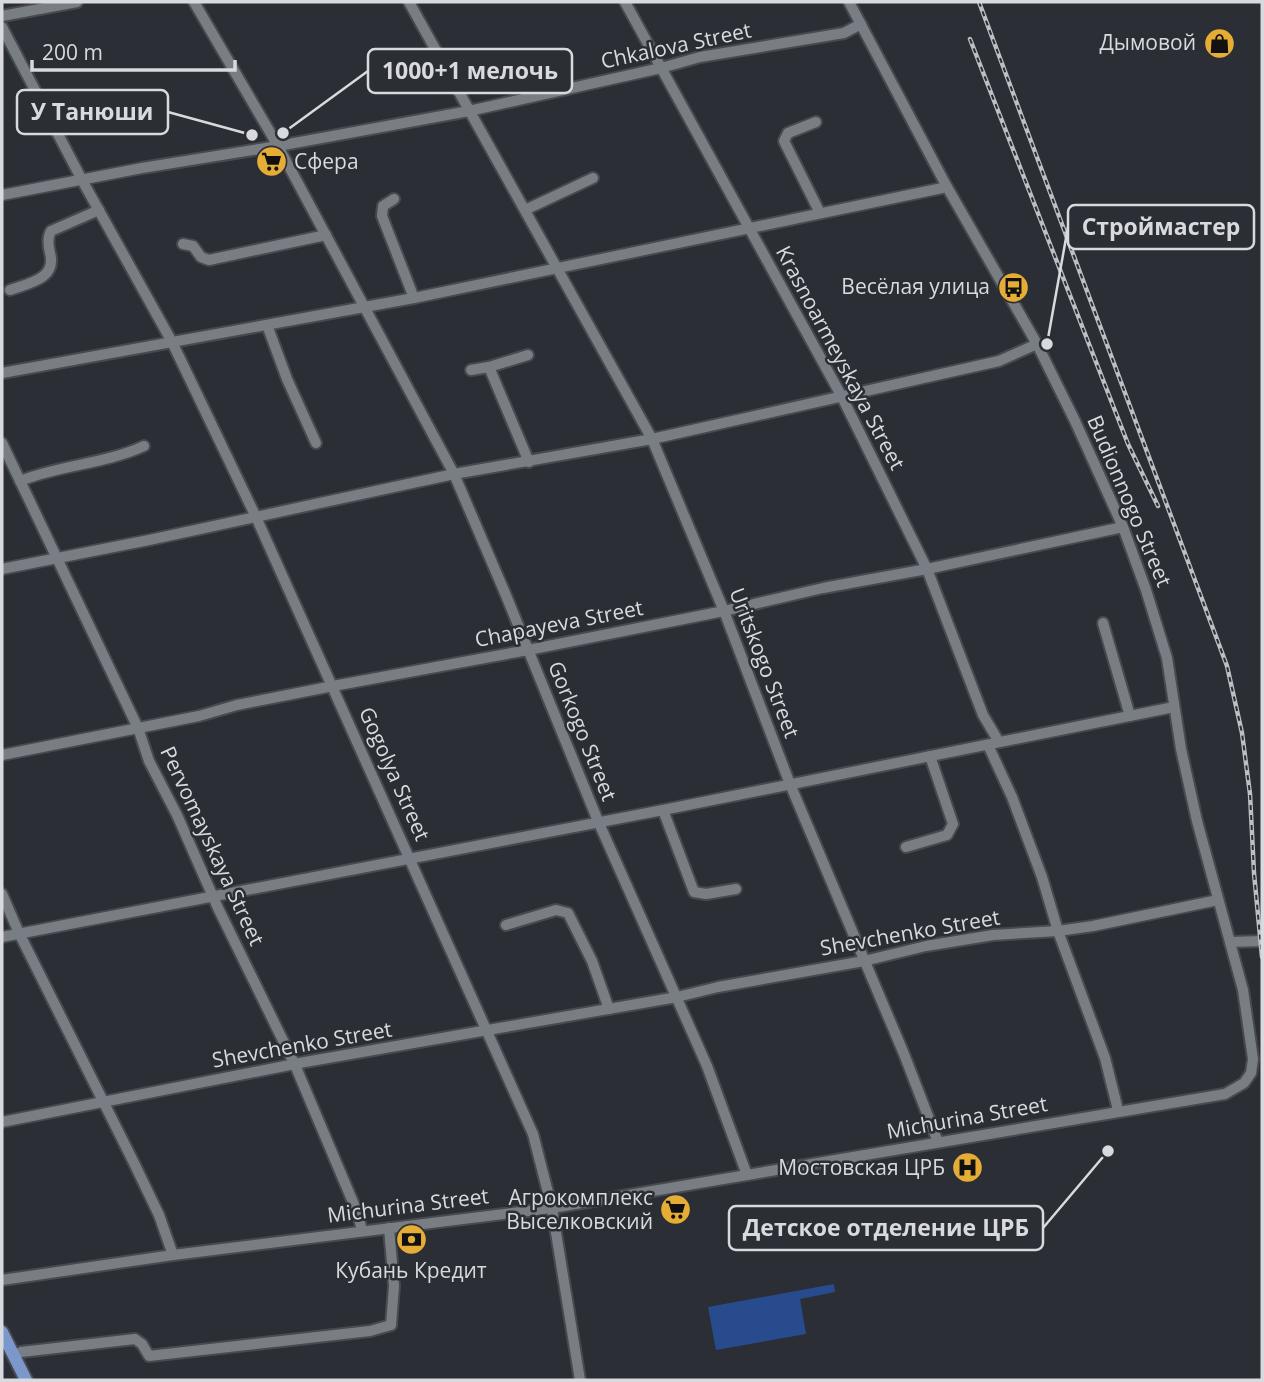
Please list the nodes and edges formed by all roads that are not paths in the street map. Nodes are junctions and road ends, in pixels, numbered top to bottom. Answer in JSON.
{"nodes":[{"id":1,"x":77,"y":2,"type":"edge"},
{"id":2,"x":194,"y":2,"type":"edge"},
{"id":3,"x":409,"y":2,"type":"edge"},
{"id":4,"x":625,"y":2,"type":"edge"},
{"id":5,"x":849,"y":2,"type":"edge"},
{"id":6,"x":2,"y":16,"type":"edge"},
{"id":7,"x":861,"y":24,"type":"junction"},
{"id":8,"x":2,"y":27,"type":"edge"},
{"id":9,"x":661,"y":68,"type":"junction"},
{"id":10,"x":469,"y":111,"type":"junction"},
{"id":11,"x":816,"y":122,"type":"dead end"},
{"id":12,"x":278,"y":146,"type":"junction"},
{"id":13,"x":593,"y":178,"type":"dead end"},
{"id":14,"x":82,"y":180,"type":"junction"},
{"id":15,"x":947,"y":187,"type":"junction"},
{"id":16,"x":2,"y":195,"type":"edge"},
{"id":17,"x":394,"y":199,"type":"dead end"},
{"id":18,"x":99,"y":210,"type":"junction"},
{"id":19,"x":525,"y":210,"type":"junction"},
{"id":20,"x":820,"y":213,"type":"junction"},
{"id":21,"x":749,"y":227,"type":"junction"},
{"id":22,"x":326,"y":235,"type":"junction"},
{"id":23,"x":183,"y":244,"type":"dead end"},
{"id":24,"x":559,"y":269,"type":"junction"},
{"id":25,"x":10,"y":290,"type":"dead end"},
{"id":26,"x":414,"y":298,"type":"junction"},
{"id":27,"x":366,"y":307,"type":"junction"},
{"id":28,"x":267,"y":325,"type":"junction"},
{"id":29,"x":172,"y":342,"type":"junction"},
{"id":30,"x":1037,"y":344,"type":"junction"},
{"id":31,"x":527,"y":355,"type":"dead end"},
{"id":32,"x":489,"y":367,"type":"junction"},
{"id":33,"x":471,"y":370,"type":"dead end"},
{"id":34,"x":2,"y":373,"type":"edge"},
{"id":35,"x":842,"y":397,"type":"junction"},
{"id":36,"x":652,"y":439,"type":"junction"},
{"id":37,"x":2,"y":443,"type":"edge"},
{"id":38,"x":316,"y":443,"type":"dead end"},
{"id":39,"x":144,"y":446,"type":"dead end"},
{"id":40,"x":529,"y":461,"type":"junction"},
{"id":41,"x":454,"y":474,"type":"junction"},
{"id":42,"x":20,"y":481,"type":"junction"},
{"id":43,"x":256,"y":517,"type":"junction"},
{"id":44,"x":1123,"y":527,"type":"junction"},
{"id":45,"x":55,"y":558,"type":"junction"},
{"id":46,"x":2,"y":569,"type":"edge"},
{"id":47,"x":927,"y":569,"type":"junction"},
{"id":48,"x":724,"y":611,"type":"junction"},
{"id":49,"x":1103,"y":623,"type":"dead end"},
{"id":50,"x":528,"y":650,"type":"junction"},
{"id":51,"x":333,"y":686,"type":"junction"},
{"id":52,"x":1174,"y":707,"type":"junction"},
{"id":53,"x":1130,"y":716,"type":"junction"},
{"id":54,"x":138,"y":728,"type":"junction"},
{"id":55,"x":994,"y":744,"type":"junction"},
{"id":56,"x":2,"y":755,"type":"edge"},
{"id":57,"x":930,"y":757,"type":"junction"},
{"id":58,"x":790,"y":784,"type":"junction"},
{"id":59,"x":663,"y":810,"type":"junction"},
{"id":60,"x":598,"y":821,"type":"junction"},
{"id":61,"x":906,"y":847,"type":"dead end"},
{"id":62,"x":410,"y":857,"type":"junction"},
{"id":63,"x":736,"y":889,"type":"dead end"},
{"id":64,"x":2,"y":894,"type":"edge"},
{"id":65,"x":212,"y":895,"type":"junction"},
{"id":66,"x":1218,"y":900,"type":"junction"},
{"id":67,"x":506,"y":926,"type":"dead end"},
{"id":68,"x":1058,"y":931,"type":"junction"},
{"id":69,"x":19,"y":933,"type":"junction"},
{"id":70,"x":2,"y":937,"type":"edge"},
{"id":71,"x":1262,"y":941,"type":"edge"},
{"id":72,"x":1230,"y":942,"type":"junction"},
{"id":73,"x":864,"y":961,"type":"junction"},
{"id":74,"x":677,"y":997,"type":"junction"},
{"id":75,"x":609,"y":1009,"type":"junction"},
{"id":76,"x":485,"y":1029,"type":"junction"},
{"id":77,"x":1253,"y":1059,"type":"joint"},
{"id":78,"x":295,"y":1065,"type":"junction"},
{"id":79,"x":103,"y":1102,"type":"junction"},
{"id":80,"x":1118,"y":1110,"type":"junction"},
{"id":81,"x":2,"y":1122,"type":"edge"},
{"id":82,"x":938,"y":1142,"type":"junction"},
{"id":83,"x":747,"y":1175,"type":"junction"},
{"id":84,"x":552,"y":1208,"type":"junction"},
{"id":85,"x":389,"y":1228,"type":"junction"},
{"id":86,"x":362,"y":1231,"type":"junction"},
{"id":87,"x":173,"y":1255,"type":"junction"},
{"id":88,"x":2,"y":1280,"type":"edge"},
{"id":89,"x":2,"y":1332,"type":"edge"},
{"id":90,"x":14,"y":1356,"type":"junction"},
{"id":91,"x":26,"y":1380,"type":"edge"},
{"id":92,"x":580,"y":1380,"type":"edge"}],
"edges":[{"from":1,"to":6,"type":"street"},
{"from":2,"to":12,"type":"street","name":"Gorkogo Street"},
{"from":3,"to":10,"type":"street","name":"Uritskogo Street"},
{"from":4,"to":9,"type":"street","name":"Krasnoarmeyskaya Street"},
{"from":5,"to":7,"type":"street","name":"Budionnogo Street"},
{"from":7,"to":9,"type":"street","name":"Chkalova Street"},
{"from":7,"to":15,"type":"street","name":"Budionnogo Street"},
{"from":8,"to":14,"type":"street","name":"Gogolya Street"},
{"from":9,"to":10,"type":"street","name":"Chkalova Street"},
{"from":9,"to":21,"type":"street","name":"Krasnoarmeyskaya Street"},
{"from":10,"to":12,"type":"street","name":"Chkalova Street"},
{"from":10,"to":19,"type":"street","name":"Uritskogo Street"},
{"from":11,"to":20,"type":"street"},
{"from":12,"to":14,"type":"street","name":"Chkalova Street"},
{"from":12,"to":22,"type":"street","name":"Gorkogo Street"},
{"from":13,"to":19,"type":"street"},
{"from":14,"to":16,"type":"street","name":"Chkalova Street"},
{"from":14,"to":18,"type":"street","name":"Gogolya Street"},
{"from":15,"to":20,"type":"street"},
{"from":15,"to":30,"type":"street","name":"Budionnogo Street"},
{"from":17,"to":26,"type":"street"},
{"from":18,"to":25,"type":"street"},
{"from":18,"to":29,"type":"street","name":"Gogolya Street"},
{"from":19,"to":24,"type":"street","name":"Uritskogo Street"},
{"from":20,"to":21,"type":"street"},
{"from":21,"to":24,"type":"street"},
{"from":21,"to":35,"type":"street","name":"Krasnoarmeyskaya Street"},
{"from":22,"to":23,"type":"street"},
{"from":22,"to":27,"type":"street","name":"Gorkogo Street"},
{"from":24,"to":26,"type":"street"},
{"from":24,"to":36,"type":"street","name":"Uritskogo Street"},
{"from":26,"to":27,"type":"street"},
{"from":27,"to":28,"type":"street"},
{"from":27,"to":41,"type":"street","name":"Gorkogo Street"},
{"from":28,"to":29,"type":"street"},
{"from":28,"to":38,"type":"street"},
{"from":29,"to":34,"type":"street"},
{"from":29,"to":43,"type":"street","name":"Gogolya Street"},
{"from":30,"to":35,"type":"street"},
{"from":30,"to":44,"type":"street","name":"Budionnogo Street"},
{"from":31,"to":32,"type":"street"},
{"from":32,"to":33,"type":"street"},
{"from":32,"to":40,"type":"street"},
{"from":35,"to":36,"type":"street"},
{"from":35,"to":47,"type":"street","name":"Krasnoarmeyskaya Street"},
{"from":36,"to":40,"type":"street"},
{"from":36,"to":48,"type":"street","name":"Uritskogo Street"},
{"from":37,"to":42,"type":"street","name":"Pervomayskaya Street"},
{"from":39,"to":42,"type":"street"},
{"from":40,"to":41,"type":"street"},
{"from":41,"to":43,"type":"street"},
{"from":41,"to":50,"type":"street","name":"Gorkogo Street"},
{"from":42,"to":45,"type":"street","name":"Pervomayskaya Street"},
{"from":43,"to":45,"type":"street"},
{"from":43,"to":51,"type":"street","name":"Gogolya Street"},
{"from":44,"to":47,"type":"street","name":"Chapayeva Street"},
{"from":44,"to":52,"type":"street","name":"Budionnogo Street"},
{"from":45,"to":46,"type":"street"},
{"from":45,"to":54,"type":"street","name":"Pervomayskaya Street"},
{"from":47,"to":48,"type":"street","name":"Chapayeva Street"},
{"from":47,"to":55,"type":"street","name":"Krasnoarmeyskaya Street"},
{"from":48,"to":50,"type":"street","name":"Chapayeva Street"},
{"from":48,"to":58,"type":"street","name":"Uritskogo Street"},
{"from":49,"to":53,"type":"street"},
{"from":50,"to":51,"type":"street","name":"Chapayeva Street"},
{"from":50,"to":60,"type":"street","name":"Gorkogo Street"},
{"from":51,"to":54,"type":"street","name":"Chapayeva Street"},
{"from":51,"to":62,"type":"street","name":"Gogolya Street"},
{"from":52,"to":53,"type":"street"},
{"from":52,"to":66,"type":"street","name":"Budionnogo Street"},
{"from":53,"to":55,"type":"street"},
{"from":54,"to":56,"type":"street","name":"Chapayeva Street"},
{"from":54,"to":65,"type":"street","name":"Pervomayskaya Street"},
{"from":55,"to":57,"type":"street"},
{"from":55,"to":68,"type":"street","name":"Krasnoarmeyskaya Street"},
{"from":57,"to":58,"type":"street"},
{"from":57,"to":61,"type":"street"},
{"from":58,"to":59,"type":"street"},
{"from":58,"to":73,"type":"street","name":"Uritskogo Street"},
{"from":59,"to":60,"type":"street"},
{"from":59,"to":63,"type":"street"},
{"from":60,"to":62,"type":"street"},
{"from":60,"to":74,"type":"street","name":"Gorkogo Street"},
{"from":62,"to":65,"type":"street"},
{"from":62,"to":76,"type":"street","name":"Gogolya Street"},
{"from":64,"to":69,"type":"street"},
{"from":65,"to":69,"type":"street"},
{"from":65,"to":78,"type":"street","name":"Pervomayskaya Street"},
{"from":66,"to":68,"type":"street","name":"Shevchenko Street"},
{"from":66,"to":72,"type":"street","name":"Budionnogo Street"},
{"from":67,"to":75,"type":"street"},
{"from":68,"to":73,"type":"street","name":"Shevchenko Street"},
{"from":68,"to":80,"type":"street","name":"Krasnoarmeyskaya Street"},
{"from":69,"to":70,"type":"street"},
{"from":69,"to":79,"type":"street"},
{"from":71,"to":72,"type":"street"},
{"from":72,"to":77,"type":"street","name":"Budionnogo Street"},
{"from":73,"to":74,"type":"street","name":"Shevchenko Street"},
{"from":73,"to":82,"type":"street","name":"Uritskogo Street"},
{"from":74,"to":75,"type":"street","name":"Shevchenko Street"},
{"from":74,"to":83,"type":"street","name":"Gorkogo Street"},
{"from":75,"to":76,"type":"street","name":"Shevchenko Street"},
{"from":76,"to":78,"type":"street","name":"Shevchenko Street"},
{"from":76,"to":84,"type":"street","name":"Gogolya Street"},
{"from":77,"to":80,"type":"street","name":"Michurina Street"},
{"from":78,"to":79,"type":"street","name":"Shevchenko Street"},
{"from":78,"to":86,"type":"street","name":"Pervomayskaya Street"},
{"from":79,"to":81,"type":"street","name":"Shevchenko Street"},
{"from":79,"to":87,"type":"street"},
{"from":80,"to":82,"type":"street","name":"Michurina Street"},
{"from":82,"to":83,"type":"street","name":"Michurina Street"},
{"from":83,"to":84,"type":"street","name":"Michurina Street"},
{"from":84,"to":85,"type":"street","name":"Michurina Street"},
{"from":84,"to":92,"type":"street","name":"Gogolya Street"},
{"from":85,"to":86,"type":"street","name":"Michurina Street"},
{"from":85,"to":90,"type":"street"},
{"from":86,"to":87,"type":"street","name":"Michurina Street"},
{"from":87,"to":88,"type":"street","name":"Michurina Street"},
{"from":89,"to":90,"type":"main road"},
{"from":90,"to":91,"type":"main road"}]}
